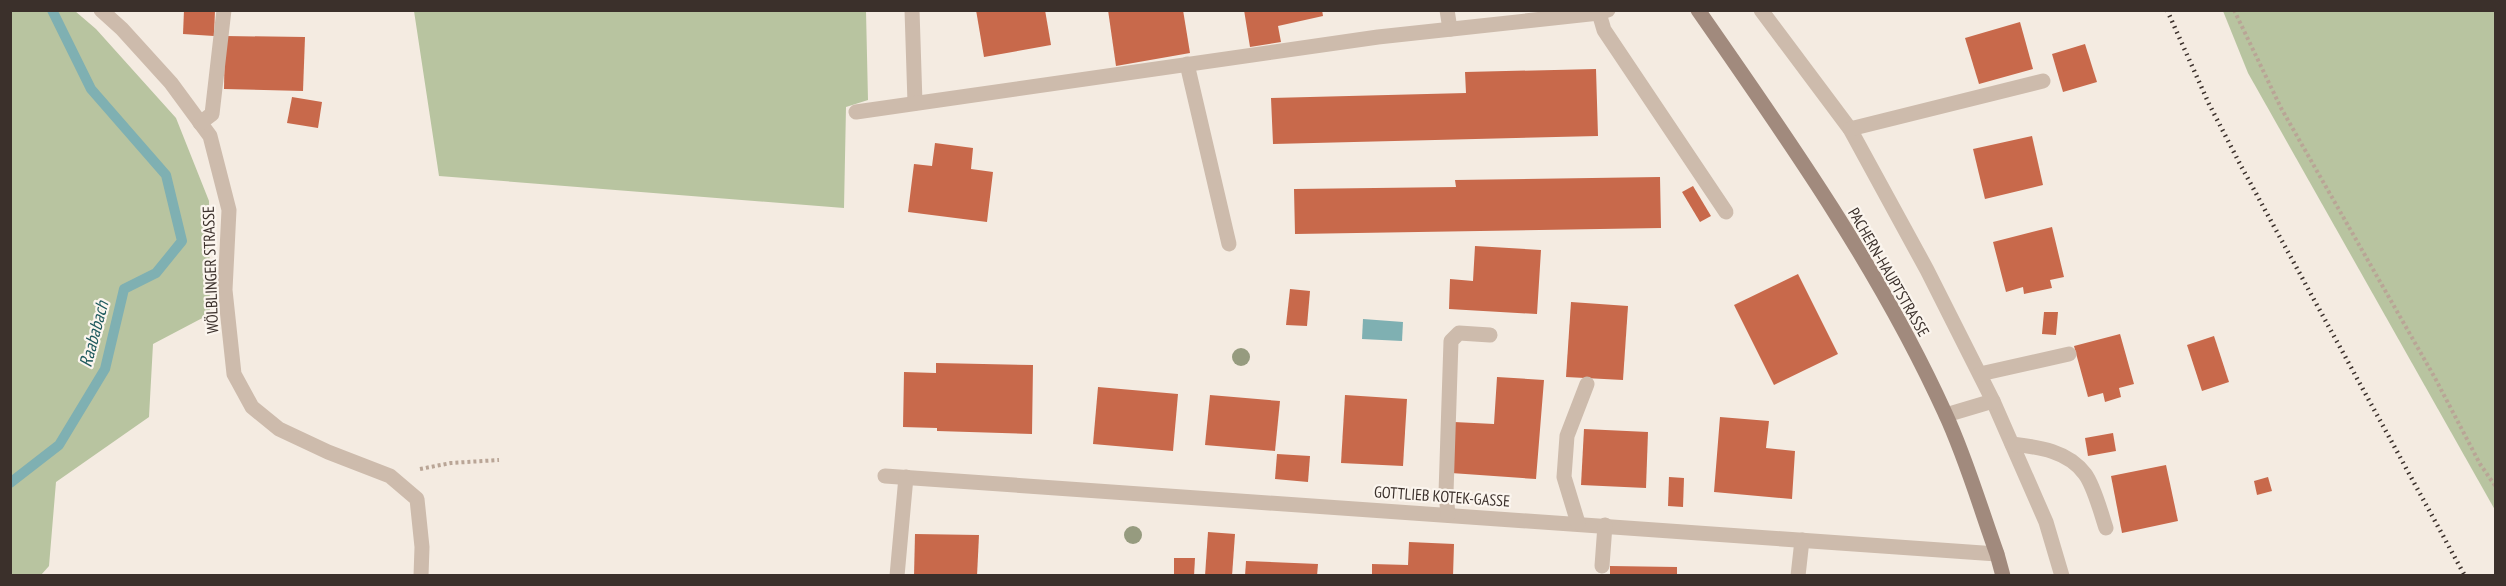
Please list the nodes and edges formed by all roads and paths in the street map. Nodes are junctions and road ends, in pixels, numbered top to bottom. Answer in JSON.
{"nodes":[{"id":1,"x":101,"y":10,"type":"edge"},
{"id":2,"x":224,"y":10,"type":"edge"},
{"id":3,"x":912,"y":10,"type":"edge"},
{"id":4,"x":1447,"y":10,"type":"edge"},
{"id":5,"x":1698,"y":10,"type":"edge"},
{"id":6,"x":1761,"y":10,"type":"edge"},
{"id":7,"x":2235,"y":10,"type":"edge"},
{"id":8,"x":1603,"y":12,"type":"edge"},
{"id":9,"x":1450,"y":29,"type":"junction"},
{"id":10,"x":1187,"y":64,"type":"junction"},
{"id":11,"x":2043,"y":81,"type":"dead end"},
{"id":12,"x":915,"y":103,"type":"junction"},
{"id":13,"x":856,"y":112,"type":"dead end"},
{"id":14,"x":200,"y":123,"type":"junction"},
{"id":15,"x":1850,"y":129,"type":"junction"},
{"id":16,"x":1726,"y":212,"type":"dead end"},
{"id":17,"x":1229,"y":244,"type":"dead end"},
{"id":18,"x":1490,"y":335,"type":"dead end"},
{"id":19,"x":2069,"y":354,"type":"dead end"},
{"id":20,"x":1980,"y":374,"type":"junction"},
{"id":21,"x":1587,"y":384,"type":"dead end"},
{"id":22,"x":1993,"y":401,"type":"junction"},
{"id":23,"x":1946,"y":415,"type":"junction"},
{"id":24,"x":2012,"y":444,"type":"junction"},
{"id":25,"x":499,"y":460,"type":"dead end"},
{"id":26,"x":390,"y":476,"type":"junction"},
{"id":27,"x":885,"y":476,"type":"dead end"},
{"id":28,"x":906,"y":477,"type":"junction"},
{"id":29,"x":2496,"y":487,"type":"edge"},
{"id":30,"x":1448,"y":515,"type":"junction"},
{"id":31,"x":1578,"y":523,"type":"junction"},
{"id":32,"x":1605,"y":525,"type":"junction"},
{"id":33,"x":2106,"y":528,"type":"dead end"},
{"id":34,"x":1802,"y":540,"type":"junction"},
{"id":35,"x":1997,"y":554,"type":"junction"},
{"id":36,"x":1602,"y":566,"type":"dead end"},
{"id":37,"x":421,"y":576,"type":"edge"},
{"id":38,"x":897,"y":576,"type":"edge"},
{"id":39,"x":1798,"y":576,"type":"edge"},
{"id":40,"x":2003,"y":576,"type":"edge"},
{"id":41,"x":2062,"y":576,"type":"edge"}],
"edges":[{"from":1,"to":14,"type":"street","name":"WÖLBLINGER STRASSE"},
{"from":2,"to":14,"type":"street"},
{"from":3,"to":12,"type":"street"},
{"from":4,"to":9,"type":"street"},
{"from":5,"to":23,"type":"main road","name":"PACHERN-HAUPTSTRASSE"},
{"from":6,"to":15,"type":"street","name":"PACHERN-HAUPTSTRASSE"},
{"from":7,"to":29,"type":"path"},
{"from":8,"to":9,"type":"street"},
{"from":8,"to":16,"type":"street"},
{"from":9,"to":10,"type":"street"},
{"from":10,"to":12,"type":"street"},
{"from":10,"to":17,"type":"street"},
{"from":11,"to":15,"type":"street"},
{"from":12,"to":13,"type":"street"},
{"from":14,"to":26,"type":"street","name":"WÖLBLINGER STRASSE"},
{"from":15,"to":20,"type":"street","name":"PACHERN-HAUPTSTRASSE"},
{"from":18,"to":30,"type":"street"},
{"from":19,"to":20,"type":"street"},
{"from":20,"to":22,"type":"street","name":"PACHERN-HAUPTSTRASSE"},
{"from":21,"to":31,"type":"street"},
{"from":22,"to":23,"type":"street"},
{"from":22,"to":24,"type":"street","name":"PACHERN-HAUPTSTRASSE"},
{"from":23,"to":35,"type":"main road","name":"PACHERN-HAUPTSTRASSE"},
{"from":24,"to":33,"type":"street"},
{"from":24,"to":41,"type":"street","name":"PACHERN-HAUPTSTRASSE"},
{"from":25,"to":26,"type":"path"},
{"from":26,"to":37,"type":"street","name":"WÖLBLINGER STRASSE"},
{"from":27,"to":28,"type":"street","name":"GOTTLIEB KOTEK-GASSE"},
{"from":28,"to":30,"type":"street","name":"GOTTLIEB KOTEK-GASSE"},
{"from":28,"to":38,"type":"street"},
{"from":30,"to":31,"type":"street","name":"GOTTLIEB KOTEK-GASSE"},
{"from":31,"to":32,"type":"street","name":"GOTTLIEB KOTEK-GASSE"},
{"from":32,"to":34,"type":"street","name":"GOTTLIEB KOTEK-GASSE"},
{"from":32,"to":36,"type":"street"},
{"from":34,"to":35,"type":"street","name":"GOTTLIEB KOTEK-GASSE"},
{"from":34,"to":39,"type":"street"},
{"from":35,"to":40,"type":"main road","name":"PACHERN-HAUPTSTRASSE"}]}
